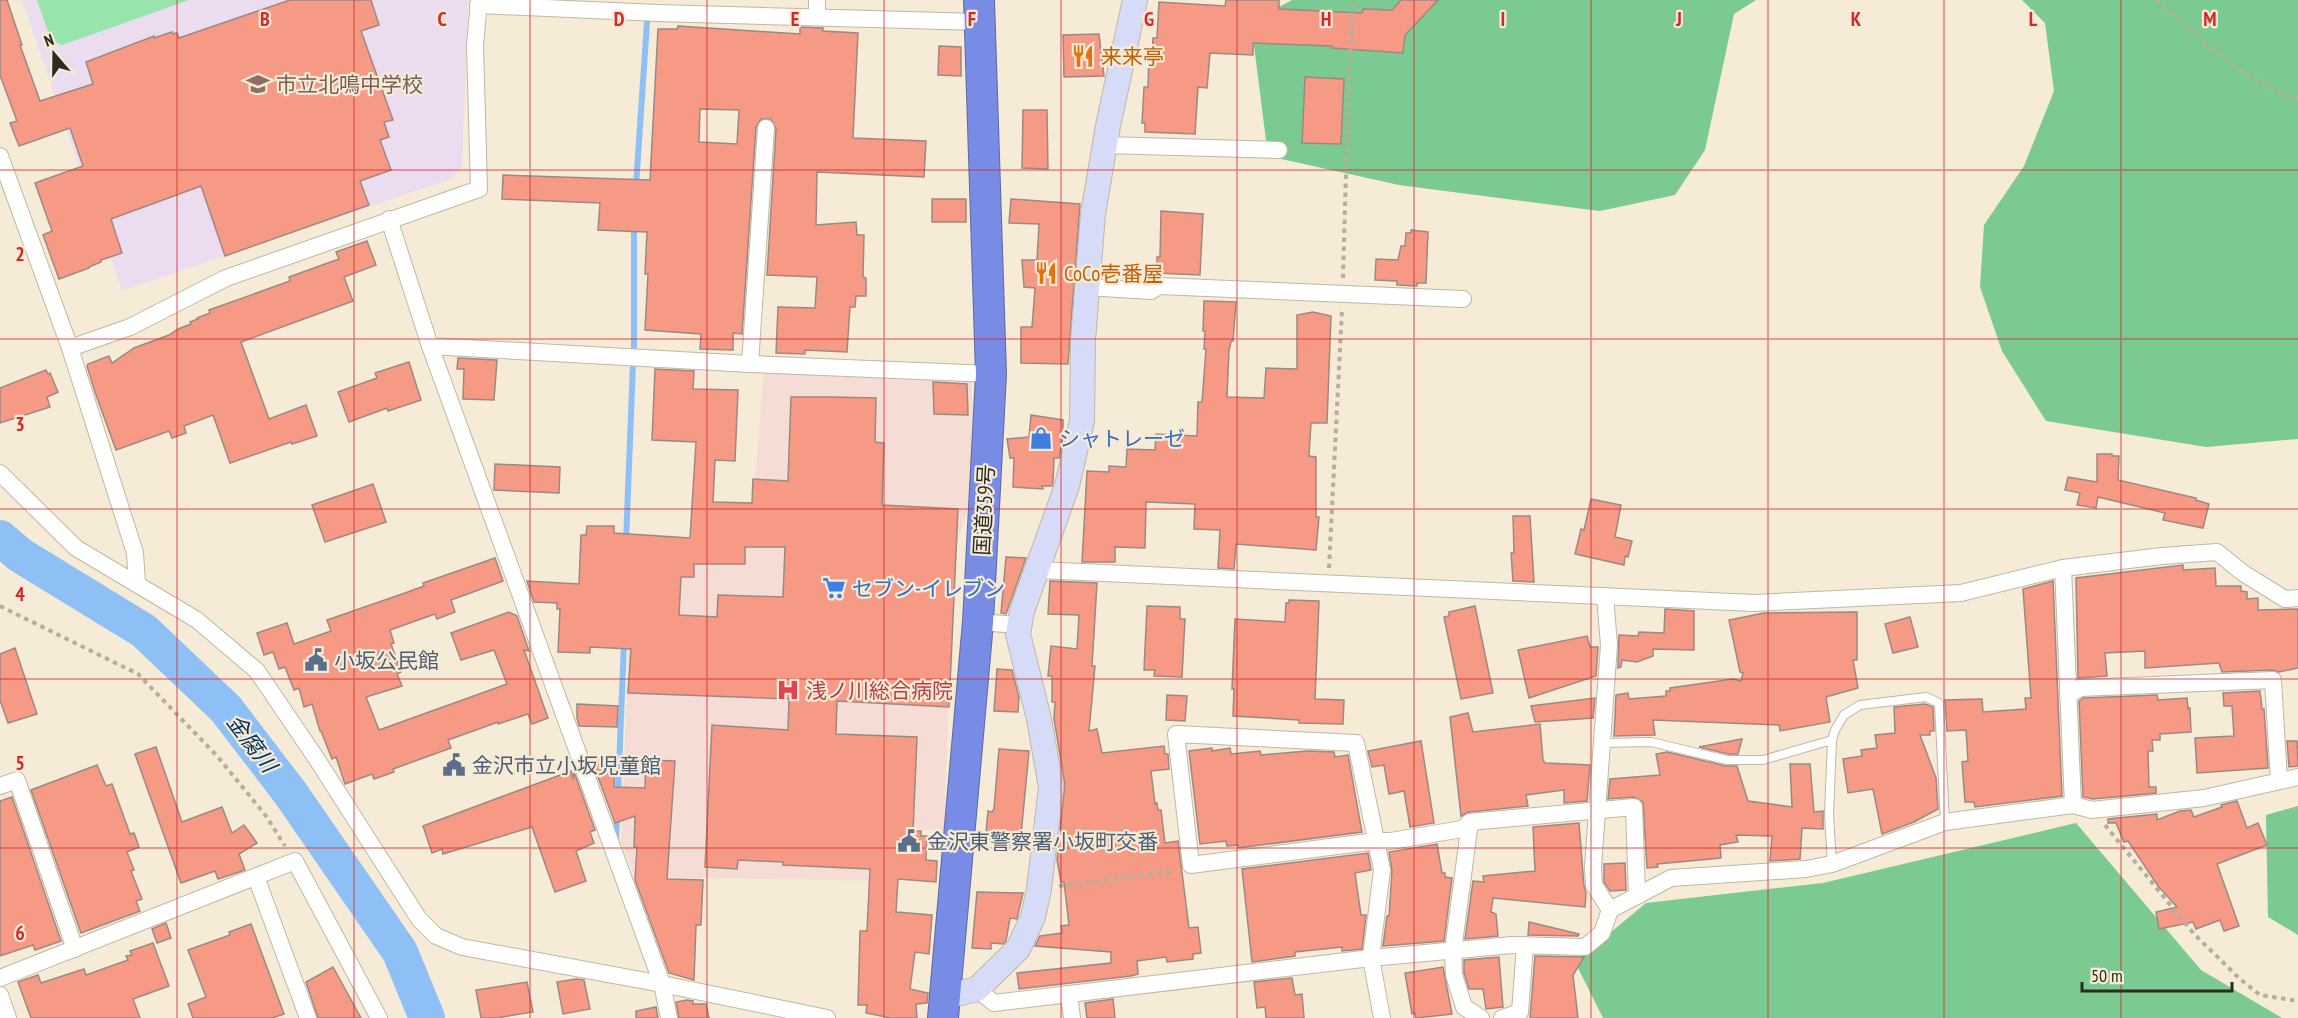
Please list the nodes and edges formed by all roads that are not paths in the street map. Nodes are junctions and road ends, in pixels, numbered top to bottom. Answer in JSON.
{"nodes":[{"id":1,"x":1135,"y":0,"type":"edge"},
{"id":2,"x":478,"y":2,"type":"edge"},
{"id":3,"x":817,"y":8,"type":"edge"},
{"id":4,"x":980,"y":11,"type":"edge"},
{"id":5,"x":766,"y":128,"type":"dead end"},
{"id":6,"x":1105,"y":145,"type":"junction"},
{"id":7,"x":1279,"y":150,"type":"dead end"},
{"id":8,"x":0,"y":156,"type":"edge"},
{"id":9,"x":389,"y":219,"type":"junction"},
{"id":10,"x":1087,"y":287,"type":"junction"},
{"id":11,"x":1463,"y":299,"type":"dead end"},
{"id":12,"x":430,"y":345,"type":"junction"},
{"id":13,"x":70,"y":348,"type":"junction"},
{"id":14,"x":750,"y":364,"type":"junction"},
{"id":15,"x":992,"y":374,"type":"junction"},
{"id":16,"x":0,"y":473,"type":"edge"},
{"id":17,"x":2063,"y":568,"type":"junction"},
{"id":18,"x":1038,"y":570,"type":"junction"},
{"id":19,"x":137,"y":583,"type":"junction"},
{"id":20,"x":1605,"y":596,"type":"junction"},
{"id":21,"x":2298,"y":598,"type":"edge"},
{"id":22,"x":978,"y":622,"type":"junction"},
{"id":23,"x":1019,"y":625,"type":"junction"},
{"id":24,"x":2068,"y":695,"type":"junction"},
{"id":25,"x":1832,"y":740,"type":"junction"},
{"id":26,"x":1602,"y":743,"type":"junction"},
{"id":27,"x":2298,"y":777,"type":"edge"},
{"id":28,"x":2279,"y":781,"type":"junction"},
{"id":29,"x":0,"y":786,"type":"edge"},
{"id":30,"x":2073,"y":805,"type":"junction"},
{"id":31,"x":1597,"y":811,"type":"junction"},
{"id":32,"x":1470,"y":822,"type":"junction"},
{"id":33,"x":1945,"y":822,"type":"junction"},
{"id":34,"x":1376,"y":841,"type":"junction"},
{"id":35,"x":1832,"y":864,"type":"junction"},
{"id":36,"x":256,"y":877,"type":"junction"},
{"id":37,"x":1637,"y":896,"type":"junction"},
{"id":38,"x":1610,"y":910,"type":"junction"},
{"id":39,"x":1525,"y":945,"type":"junction"},
{"id":40,"x":75,"y":948,"type":"junction"},
{"id":41,"x":1453,"y":951,"type":"junction"},
{"id":42,"x":1371,"y":958,"type":"junction"},
{"id":43,"x":0,"y":978,"type":"edge"},
{"id":44,"x":662,"y":984,"type":"junction"},
{"id":45,"x":977,"y":989,"type":"junction"},
{"id":46,"x":1069,"y":994,"type":"junction"},
{"id":47,"x":0,"y":995,"type":"edge"},
{"id":48,"x":944,"y":1008,"type":"edge"},
{"id":49,"x":8,"y":1018,"type":"edge"},
{"id":50,"x":308,"y":1018,"type":"edge"},
{"id":51,"x":379,"y":1018,"type":"edge"},
{"id":52,"x":669,"y":1018,"type":"edge"},
{"id":53,"x":827,"y":1018,"type":"edge"},
{"id":54,"x":1072,"y":1018,"type":"edge"},
{"id":55,"x":1382,"y":1018,"type":"edge"},
{"id":56,"x":1481,"y":1018,"type":"edge"},
{"id":57,"x":1502,"y":1018,"type":"edge"}],
"edges":[{"from":1,"to":6,"type":"street"},
{"from":2,"to":3,"type":"street"},
{"from":2,"to":9,"type":"street"},
{"from":3,"to":4,"type":"street"},
{"from":4,"to":15,"type":"highway","name":"国道359号"},
{"from":5,"to":14,"type":"street"},
{"from":6,"to":7,"type":"street"},
{"from":6,"to":10,"type":"street"},
{"from":8,"to":13,"type":"street"},
{"from":9,"to":12,"type":"street"},
{"from":9,"to":13,"type":"street"},
{"from":10,"to":11,"type":"street"},
{"from":10,"to":18,"type":"street"},
{"from":12,"to":14,"type":"street"},
{"from":12,"to":44,"type":"street"},
{"from":13,"to":19,"type":"street"},
{"from":14,"to":15,"type":"street"},
{"from":15,"to":22,"type":"highway","name":"国道359号"},
{"from":16,"to":19,"type":"street"},
{"from":17,"to":20,"type":"street"},
{"from":17,"to":21,"type":"street"},
{"from":17,"to":24,"type":"street"},
{"from":18,"to":20,"type":"street"},
{"from":18,"to":23,"type":"street"},
{"from":19,"to":44,"type":"street"},
{"from":20,"to":26,"type":"street"},
{"from":22,"to":23,"type":"street"},
{"from":22,"to":48,"type":"highway","name":"国道359号"},
{"from":23,"to":45,"type":"street"},
{"from":24,"to":28,"type":"street"},
{"from":24,"to":30,"type":"street"},
{"from":25,"to":26,"type":"lane"},
{"from":25,"to":33,"type":"lane"},
{"from":25,"to":35,"type":"lane"},
{"from":26,"to":31,"type":"street"},
{"from":27,"to":28,"type":"street"},
{"from":28,"to":30,"type":"street"},
{"from":29,"to":40,"type":"street"},
{"from":30,"to":33,"type":"street"},
{"from":31,"to":32,"type":"street"},
{"from":31,"to":37,"type":"street"},
{"from":31,"to":38,"type":"street"},
{"from":32,"to":34,"type":"street"},
{"from":32,"to":41,"type":"street"},
{"from":33,"to":35,"type":"street"},
{"from":34,"to":34,"type":"street"},
{"from":34,"to":42,"type":"street"},
{"from":35,"to":37,"type":"street"},
{"from":36,"to":40,"type":"street"},
{"from":36,"to":50,"type":"street"},
{"from":36,"to":51,"type":"street"},
{"from":37,"to":38,"type":"street"},
{"from":38,"to":39,"type":"street"},
{"from":39,"to":41,"type":"street"},
{"from":39,"to":57,"type":"street"},
{"from":40,"to":43,"type":"street"},
{"from":41,"to":42,"type":"street"},
{"from":41,"to":56,"type":"street"},
{"from":42,"to":46,"type":"street"},
{"from":42,"to":55,"type":"street"},
{"from":44,"to":52,"type":"street"},
{"from":44,"to":53,"type":"street"},
{"from":45,"to":46,"type":"street"},
{"from":45,"to":48,"type":"street"},
{"from":46,"to":54,"type":"street"},
{"from":47,"to":49,"type":"street"}]}
